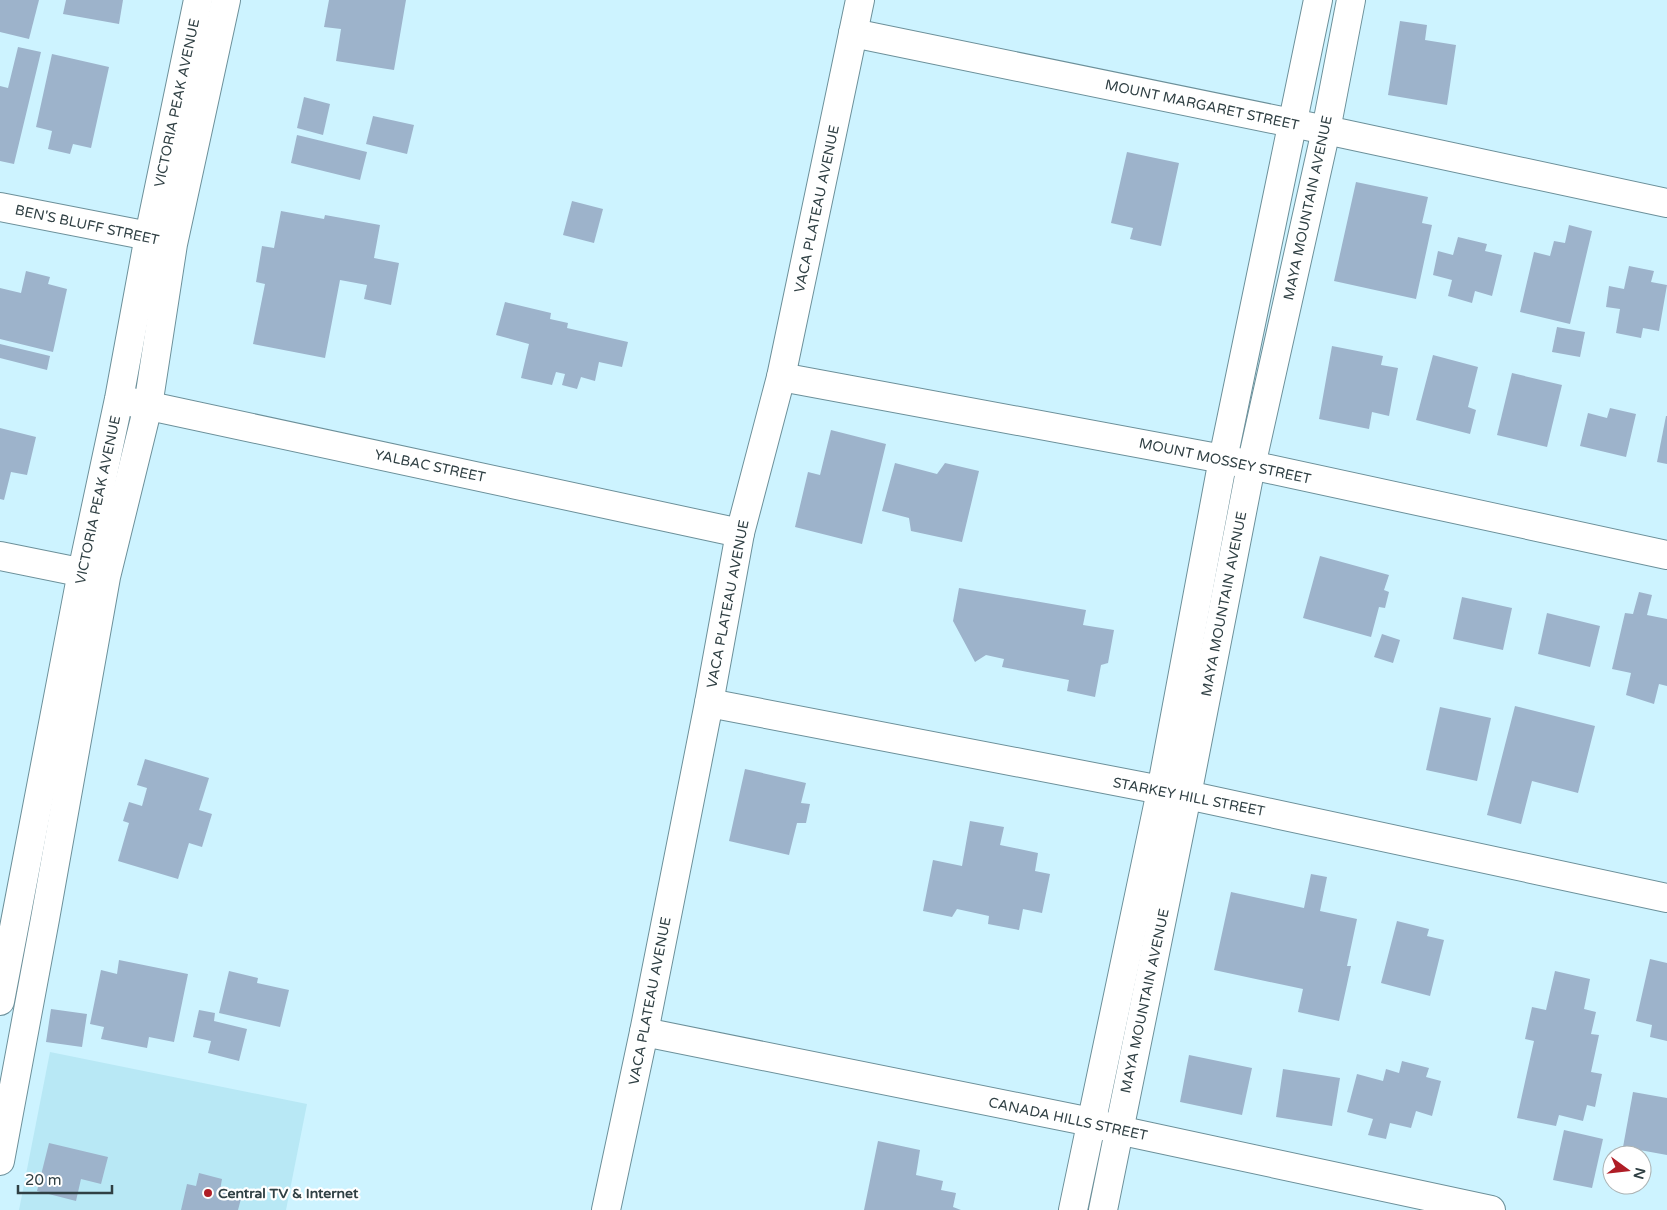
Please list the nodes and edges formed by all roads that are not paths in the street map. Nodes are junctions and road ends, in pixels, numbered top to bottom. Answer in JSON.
{"nodes":[{"id":1,"x":198,"y":0,"type":"edge"},
{"id":2,"x":226,"y":0,"type":"edge"},
{"id":3,"x":860,"y":0,"type":"edge"},
{"id":4,"x":1318,"y":0,"type":"edge"},
{"id":5,"x":1351,"y":0,"type":"edge"},
{"id":6,"x":853,"y":33,"type":"junction"},
{"id":7,"x":1292,"y":124,"type":"junction"},
{"id":8,"x":1326,"y":130,"type":"junction"},
{"id":9,"x":1667,"y":202,"type":"edge"},
{"id":10,"x":0,"y":207,"type":"edge"},
{"id":11,"x":161,"y":240,"type":"junction"},
{"id":12,"x":781,"y":377,"type":"junction"},
{"id":13,"x":119,"y":399,"type":"junction"},
{"id":14,"x":148,"y":406,"type":"junction"},
{"id":15,"x":1223,"y":459,"type":"junction"},
{"id":16,"x":1251,"y":466,"type":"junction"},
{"id":17,"x":740,"y":533,"type":"junction"},
{"id":18,"x":1667,"y":555,"type":"edge"},
{"id":19,"x":0,"y":556,"type":"edge"},
{"id":20,"x":94,"y":574,"type":"junction"},
{"id":21,"x":709,"y":703,"type":"junction"},
{"id":22,"x":1174,"y":793,"type":"junction"},
{"id":23,"x":1667,"y":898,"type":"edge"},
{"id":24,"x":9,"y":910,"type":"edge"},
{"id":25,"x":45,"y":919,"type":"junction"},
{"id":26,"x":0,"y":1001,"type":"edge"},
{"id":27,"x":644,"y":1032,"type":"junction"},
{"id":28,"x":1091,"y":1122,"type":"junction"},
{"id":29,"x":1118,"y":1130,"type":"junction"},
{"id":30,"x":0,"y":1161,"type":"edge"},
{"id":31,"x":606,"y":1210,"type":"edge"},
{"id":32,"x":1073,"y":1210,"type":"edge"},
{"id":33,"x":1103,"y":1210,"type":"edge"},
{"id":34,"x":1491,"y":1210,"type":"edge"}],
"edges":[{"from":1,"to":11,"type":"street","name":"VICTORIA PEAK AVENUE"},
{"from":2,"to":11,"type":"street"},
{"from":3,"to":6,"type":"street","name":"VACA PLATEAU AVENUE"},
{"from":4,"to":7,"type":"street","name":"MAYA MOUNTAIN AVENUE"},
{"from":5,"to":8,"type":"street","name":"MAYA MOUNTAIN AVENUE"},
{"from":6,"to":7,"type":"street","name":"MOUNT MARGARET STREET"},
{"from":6,"to":12,"type":"street","name":"VACA PLATEAU AVENUE"},
{"from":7,"to":8,"type":"street","name":"MOUNT MARGARET STREET"},
{"from":7,"to":15,"type":"street","name":"MAYA MOUNTAIN AVENUE"},
{"from":8,"to":9,"type":"street","name":"MOUNT MARGARET STREET"},
{"from":8,"to":16,"type":"street","name":"MAYA MOUNTAIN AVENUE"},
{"from":10,"to":11,"type":"street","name":"BEN'S BLUFF STREET"},
{"from":11,"to":13,"type":"street","name":"VICTORIA PEAK AVENUE"},
{"from":11,"to":14,"type":"street"},
{"from":12,"to":15,"type":"street","name":"MOUNT MOSSEY STREET"},
{"from":12,"to":17,"type":"street","name":"VACA PLATEAU AVENUE"},
{"from":13,"to":14,"type":"street","name":"YALBAC STREET"},
{"from":13,"to":20,"type":"street","name":"VICTORIA PEAK AVENUE"},
{"from":14,"to":17,"type":"street","name":"YALBAC STREET"},
{"from":14,"to":20,"type":"street"},
{"from":15,"to":16,"type":"street","name":"MOUNT MOSSEY STREET"},
{"from":15,"to":22,"type":"street","name":"MAYA MOUNTAIN AVENUE"},
{"from":16,"to":18,"type":"street","name":"MOUNT MOSSEY STREET"},
{"from":16,"to":22,"type":"street","name":"MAYA MOUNTAIN AVENUE"},
{"from":17,"to":21,"type":"street","name":"VACA PLATEAU AVENUE"},
{"from":19,"to":20,"type":"street"},
{"from":20,"to":24,"type":"street","name":"VICTORIA PEAK AVENUE"},
{"from":20,"to":25,"type":"street"},
{"from":21,"to":22,"type":"street","name":"STARKEY HILL STREET"},
{"from":21,"to":27,"type":"street","name":"VACA PLATEAU AVENUE"},
{"from":22,"to":23,"type":"street","name":"STARKEY HILL STREET"},
{"from":22,"to":28,"type":"street","name":"MAYA MOUNTAIN AVENUE"},
{"from":22,"to":29,"type":"street","name":"MAYA MOUNTAIN AVENUE"},
{"from":24,"to":25,"type":"street"},
{"from":24,"to":26,"type":"street","name":"VICTORIA PEAK AVENUE"},
{"from":25,"to":30,"type":"street"},
{"from":27,"to":28,"type":"street","name":"CANADA HILLS STREET"},
{"from":27,"to":31,"type":"street","name":"VACA PLATEAU AVENUE"},
{"from":28,"to":29,"type":"street","name":"CANADA HILLS STREET"},
{"from":28,"to":32,"type":"street","name":"MAYA MOUNTAIN AVENUE"},
{"from":29,"to":33,"type":"street","name":"MAYA MOUNTAIN AVENUE"},
{"from":29,"to":34,"type":"street","name":"CANADA HILLS STREET"}]}
